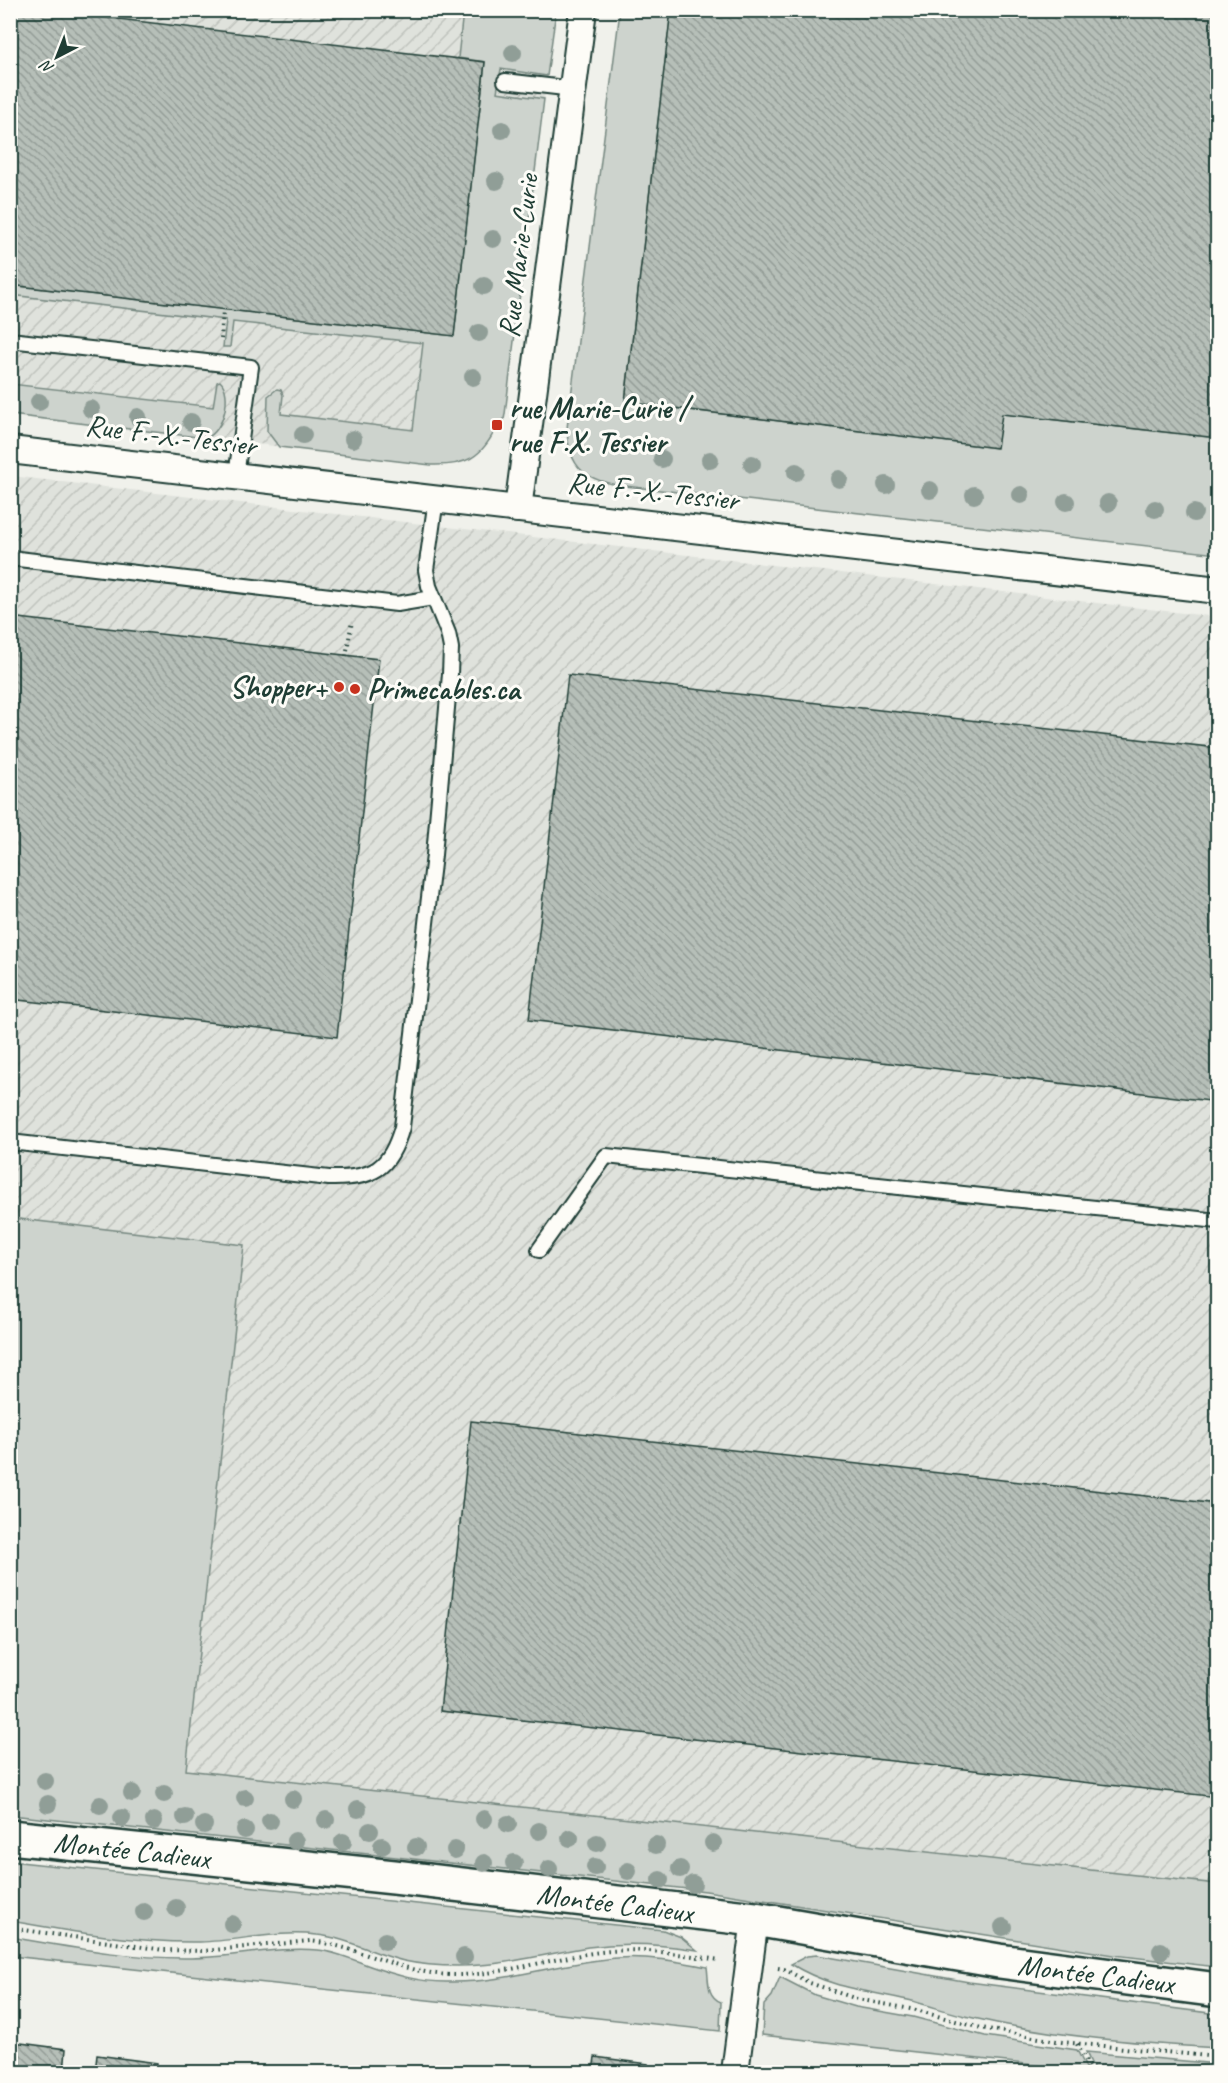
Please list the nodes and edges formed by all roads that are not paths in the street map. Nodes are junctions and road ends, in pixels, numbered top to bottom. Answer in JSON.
{"nodes":[{"id":1,"x":583,"y":10,"type":"edge"},
{"id":2,"x":505,"y":81,"type":"dead end"},
{"id":3,"x":573,"y":88,"type":"junction"},
{"id":4,"x":10,"y":339,"type":"edge"},
{"id":5,"x":10,"y":450,"type":"edge"},
{"id":6,"x":236,"y":476,"type":"junction"},
{"id":7,"x":436,"y":499,"type":"junction"},
{"id":8,"x":518,"y":510,"type":"junction"},
{"id":9,"x":10,"y":558,"type":"edge"},
{"id":10,"x":1218,"y":590,"type":"edge"},
{"id":11,"x":433,"y":598,"type":"junction"},
{"id":12,"x":10,"y":1142,"type":"edge"},
{"id":13,"x":1218,"y":1221,"type":"edge"},
{"id":14,"x":539,"y":1250,"type":"dead end"},
{"id":15,"x":10,"y":1837,"type":"edge"},
{"id":16,"x":755,"y":1920,"type":"junction"},
{"id":17,"x":1218,"y":1990,"type":"edge"},
{"id":18,"x":735,"y":2073,"type":"edge"}],
"edges":[{"from":1,"to":3,"type":"street","name":"Rue Marie-Curie"},
{"from":2,"to":3,"type":"lane"},
{"from":3,"to":8,"type":"street","name":"Rue Marie-Curie"},
{"from":4,"to":6,"type":"lane"},
{"from":5,"to":6,"type":"street","name":"Rue F.-X.-Tessier"},
{"from":6,"to":7,"type":"street","name":"Rue F.-X.-Tessier"},
{"from":7,"to":8,"type":"street","name":"Rue F.-X.-Tessier"},
{"from":7,"to":11,"type":"lane"},
{"from":8,"to":10,"type":"street","name":"Rue F.-X.-Tessier"},
{"from":9,"to":11,"type":"lane"},
{"from":11,"to":12,"type":"lane"},
{"from":13,"to":14,"type":"lane"},
{"from":15,"to":16,"type":"street","name":"Montée Cadieux"},
{"from":16,"to":17,"type":"street","name":"Montée Cadieux"},
{"from":16,"to":18,"type":"street"}]}
